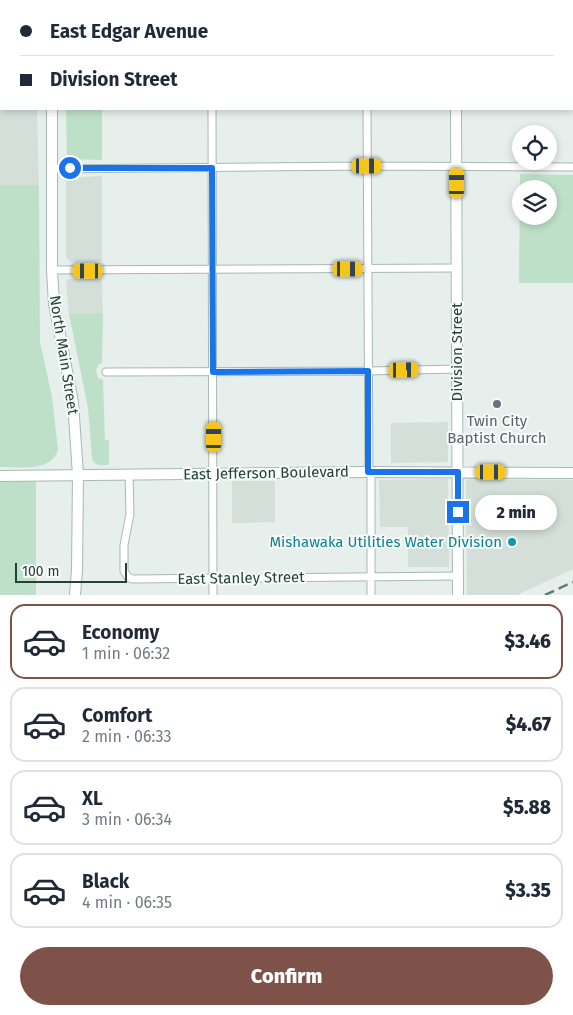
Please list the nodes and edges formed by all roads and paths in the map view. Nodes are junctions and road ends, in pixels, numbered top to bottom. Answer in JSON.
{"nodes":[{"id":1,"x":52,"y":110,"type":"edge"},
{"id":2,"x":212,"y":110,"type":"edge"},
{"id":3,"x":367,"y":110,"type":"edge"},
{"id":4,"x":456,"y":110,"type":"edge"},
{"id":5,"x":367,"y":166,"type":"junction"},
{"id":6,"x":457,"y":166,"type":"junction"},
{"id":7,"x":573,"y":167,"type":"edge"},
{"id":8,"x":212,"y":168,"type":"junction"},
{"id":9,"x":53,"y":169,"type":"junction"},
{"id":10,"x":457,"y":268,"type":"junction"},
{"id":11,"x":368,"y":269,"type":"junction"},
{"id":12,"x":52,"y":270,"type":"junction"},
{"id":13,"x":212,"y":270,"type":"junction"},
{"id":14,"x":458,"y":369,"type":"junction"},
{"id":15,"x":368,"y":371,"type":"junction"},
{"id":16,"x":106,"y":372,"type":"dead end"},
{"id":17,"x":213,"y":372,"type":"junction"},
{"id":18,"x":370,"y":472,"type":"junction"},
{"id":19,"x":458,"y":472,"type":"junction"},
{"id":20,"x":573,"y":473,"type":"edge"},
{"id":21,"x":129,"y":474,"type":"junction"},
{"id":22,"x":213,"y":474,"type":"junction"},
{"id":23,"x":78,"y":475,"type":"junction"},
{"id":24,"x":0,"y":476,"type":"edge"},
{"id":25,"x":77,"y":570,"type":"junction"},
{"id":26,"x":371,"y":576,"type":"junction"},
{"id":27,"x":458,"y":576,"type":"junction"},
{"id":28,"x":213,"y":578,"type":"junction"},
{"id":29,"x":75,"y":595,"type":"edge"},
{"id":30,"x":80,"y":595,"type":"edge"},
{"id":31,"x":213,"y":595,"type":"edge"},
{"id":32,"x":371,"y":595,"type":"edge"},
{"id":33,"x":458,"y":595,"type":"edge"}],
"edges":[{"from":1,"to":9,"type":"street","name":"North Main Street"},
{"from":2,"to":8,"type":"street"},
{"from":3,"to":5,"type":"street"},
{"from":4,"to":6,"type":"street","name":"Division Street"},
{"from":5,"to":6,"type":"street"},
{"from":5,"to":8,"type":"street"},
{"from":5,"to":11,"type":"street"},
{"from":6,"to":7,"type":"street"},
{"from":6,"to":10,"type":"street","name":"Division Street"},
{"from":8,"to":9,"type":"street"},
{"from":8,"to":13,"type":"street"},
{"from":9,"to":12,"type":"street","name":"North Main Street"},
{"from":10,"to":11,"type":"street"},
{"from":10,"to":14,"type":"street","name":"Division Street"},
{"from":11,"to":13,"type":"street"},
{"from":11,"to":15,"type":"street"},
{"from":12,"to":13,"type":"street"},
{"from":12,"to":23,"type":"street","name":"North Main Street"},
{"from":13,"to":17,"type":"street"},
{"from":14,"to":15,"type":"street"},
{"from":14,"to":19,"type":"street","name":"Division Street"},
{"from":15,"to":17,"type":"street"},
{"from":15,"to":18,"type":"street"},
{"from":16,"to":17,"type":"street"},
{"from":17,"to":22,"type":"street"},
{"from":18,"to":19,"type":"street","name":"East Jefferson Boulevard"},
{"from":18,"to":22,"type":"street","name":"East Jefferson Boulevard"},
{"from":18,"to":26,"type":"street"},
{"from":19,"to":20,"type":"street","name":"East Jefferson Boulevard"},
{"from":19,"to":27,"type":"street","name":"Division Street"},
{"from":21,"to":22,"type":"street","name":"East Jefferson Boulevard"},
{"from":21,"to":23,"type":"street","name":"East Jefferson Boulevard"},
{"from":21,"to":28,"type":"street","name":"East Stanley Street"},
{"from":22,"to":28,"type":"street"},
{"from":23,"to":24,"type":"street","name":"East Jefferson Boulevard"},
{"from":23,"to":25,"type":"street","name":"North Main Street"},
{"from":25,"to":29,"type":"street","name":"North Main Street"},
{"from":25,"to":30,"type":"street","name":"North Main Street"},
{"from":26,"to":27,"type":"street","name":"East Stanley Street"},
{"from":26,"to":28,"type":"street","name":"East Stanley Street"},
{"from":26,"to":32,"type":"street"},
{"from":27,"to":33,"type":"street","name":"Division Street"},
{"from":28,"to":31,"type":"street"}]}
